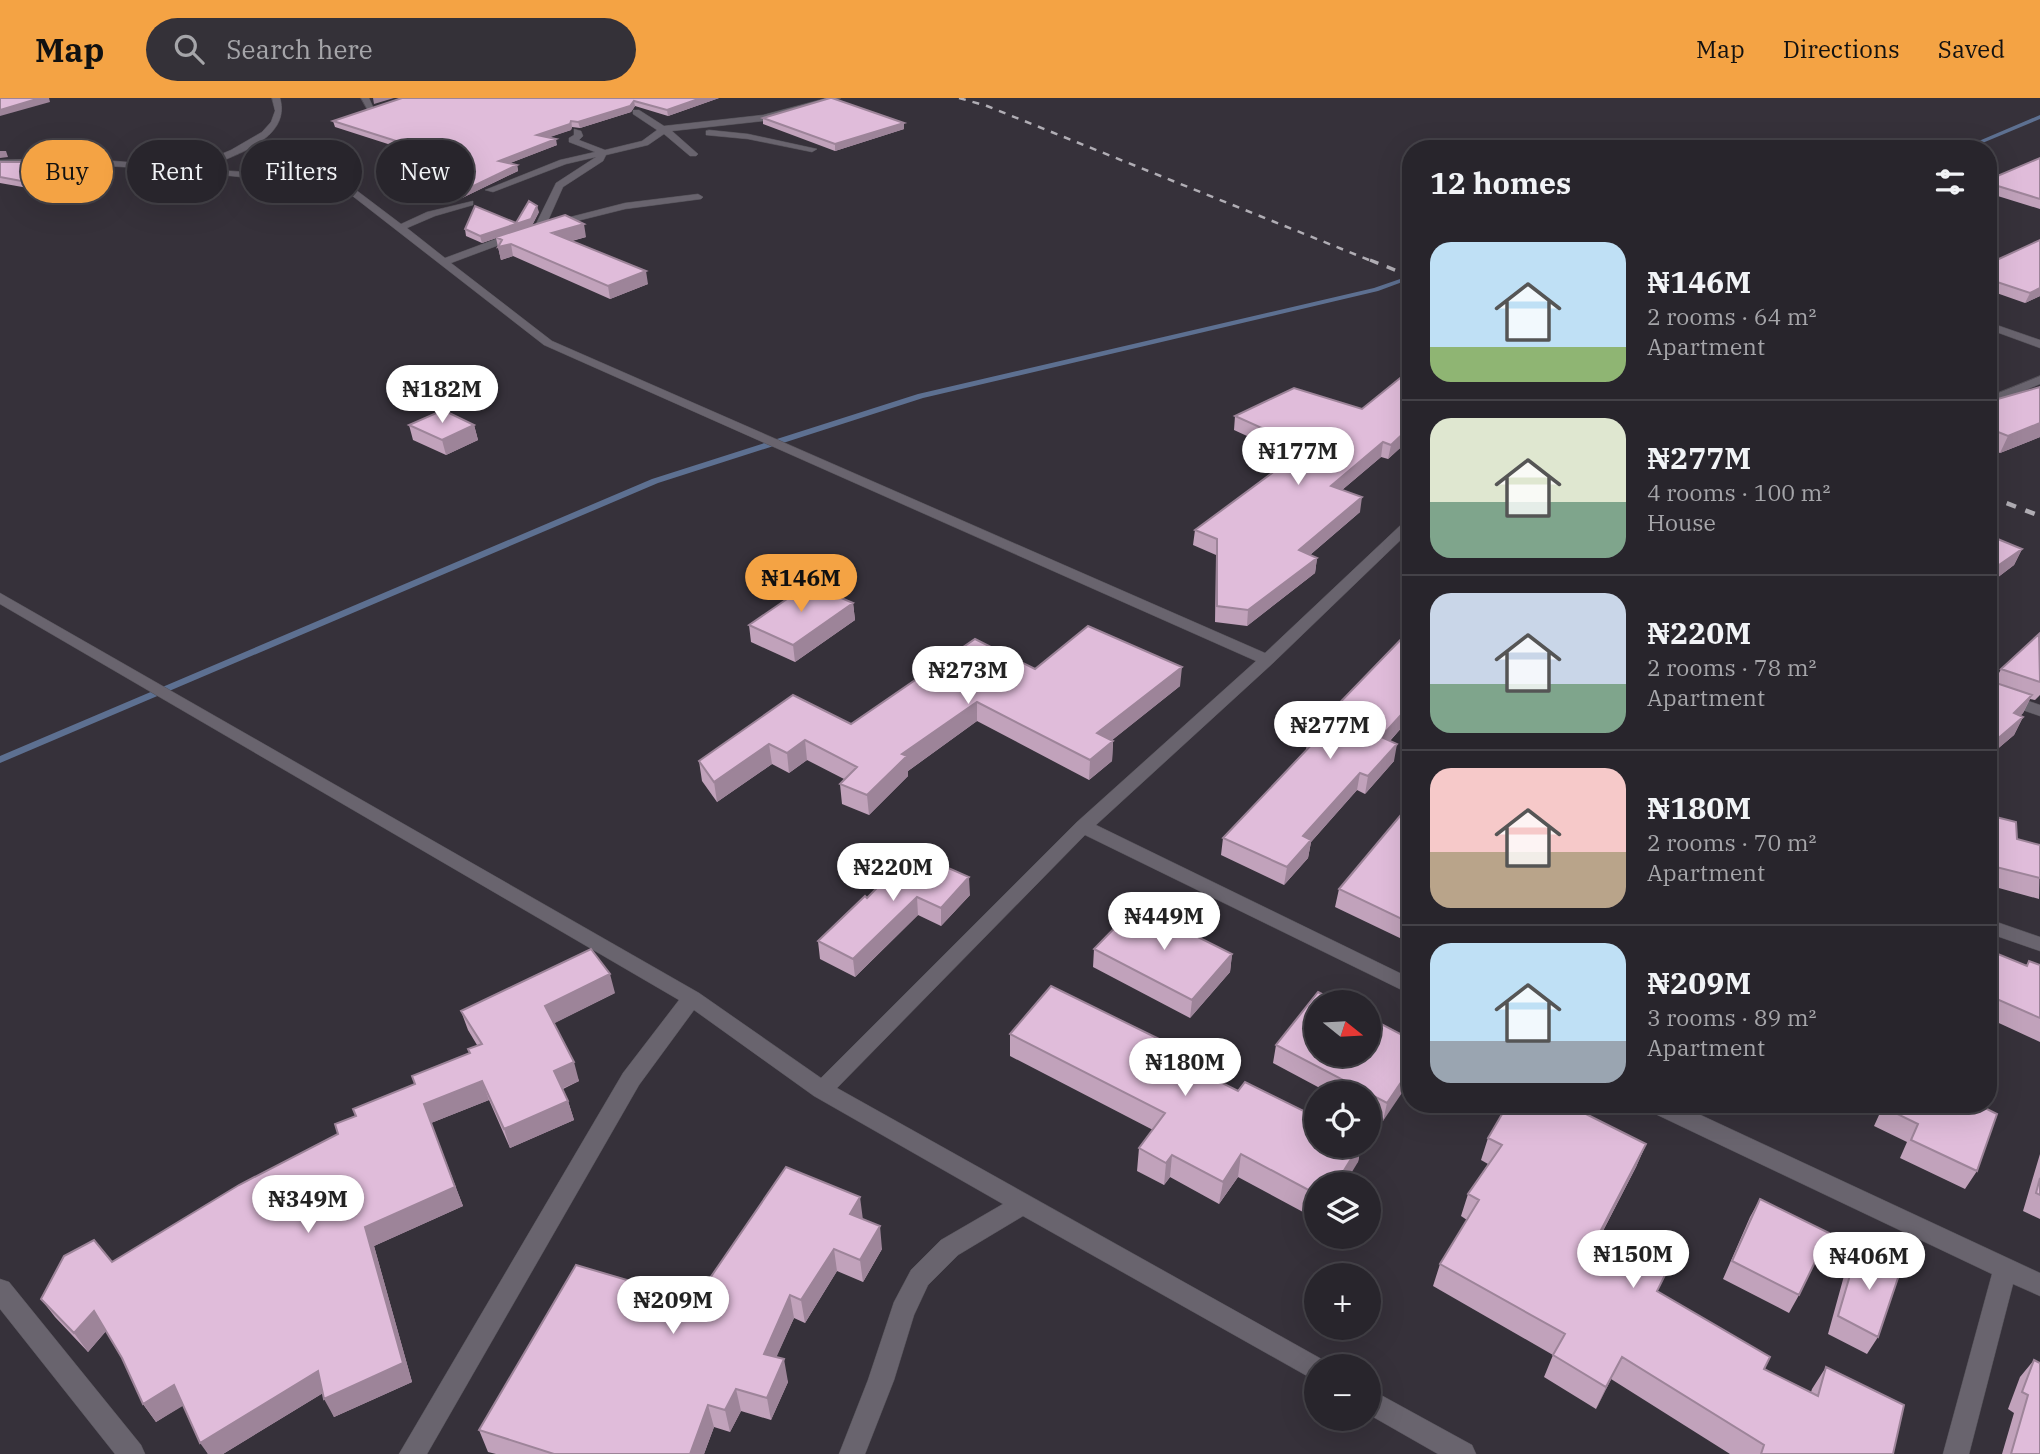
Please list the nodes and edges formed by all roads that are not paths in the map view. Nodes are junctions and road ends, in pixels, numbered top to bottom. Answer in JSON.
{"nodes":[{"id":1,"x":276,"y":98,"type":"edge"},
{"id":2,"x":365,"y":98,"type":"edge"},
{"id":3,"x":837,"y":98,"type":"edge"},
{"id":4,"x":372,"y":111,"type":"edge"},
{"id":5,"x":636,"y":112,"type":"edge"},
{"id":6,"x":664,"y":129,"type":"junction"},
{"id":7,"x":577,"y":131,"type":"edge"},
{"id":8,"x":678,"y":136,"type":"junction"},
{"id":9,"x":812,"y":149,"type":"dead end"},
{"id":10,"x":603,"y":152,"type":"junction"},
{"id":11,"x":227,"y":153,"type":"edge"},
{"id":12,"x":693,"y":154,"type":"dead end"},
{"id":13,"x":0,"y":163,"type":"edge"},
{"id":14,"x":127,"y":165,"type":"edge"},
{"id":15,"x":227,"y":173,"type":"edge"},
{"id":16,"x":490,"y":190,"type":"edge"},
{"id":17,"x":698,"y":197,"type":"dead end"},
{"id":18,"x":470,"y":203,"type":"dead end"},
{"id":19,"x":400,"y":228,"type":"junction"},
{"id":20,"x":539,"y":228,"type":"junction"},
{"id":21,"x":443,"y":262,"type":"junction"},
{"id":22,"x":1997,"y":328,"type":"edge"},
{"id":23,"x":2040,"y":344,"type":"edge"},
{"id":24,"x":2040,"y":380,"type":"edge"},
{"id":25,"x":1997,"y":398,"type":"edge"},
{"id":26,"x":1402,"y":532,"type":"edge"},
{"id":27,"x":0,"y":598,"type":"edge"},
{"id":28,"x":1267,"y":660,"type":"junction"},
{"id":29,"x":1997,"y":695,"type":"edge"},
{"id":30,"x":2040,"y":711,"type":"edge"},
{"id":31,"x":1083,"y":826,"type":"junction"},
{"id":32,"x":1997,"y":929,"type":"edge"},
{"id":33,"x":2040,"y":944,"type":"edge"},
{"id":34,"x":1402,"y":983,"type":"edge"},
{"id":35,"x":692,"y":998,"type":"junction"},
{"id":36,"x":822,"y":1090,"type":"junction"},
{"id":37,"x":1674,"y":1113,"type":"edge"},
{"id":38,"x":1026,"y":1203,"type":"junction"},
{"id":39,"x":2006,"y":1269,"type":"junction"},
{"id":40,"x":2040,"y":1286,"type":"edge"},
{"id":41,"x":0,"y":1290,"type":"edge"},
{"id":42,"x":1304,"y":1362,"type":"edge"},
{"id":43,"x":1381,"y":1407,"type":"edge"},
{"id":44,"x":132,"y":1454,"type":"edge"},
{"id":45,"x":412,"y":1454,"type":"edge"},
{"id":46,"x":852,"y":1454,"type":"edge"},
{"id":47,"x":1463,"y":1454,"type":"edge"},
{"id":48,"x":1956,"y":1454,"type":"edge"}],
"edges":[{"from":1,"to":11,"type":"street"},
{"from":2,"to":4,"type":"street"},
{"from":3,"to":6,"type":"street"},
{"from":5,"to":6,"type":"street"},
{"from":6,"to":8,"type":"street"},
{"from":6,"to":10,"type":"street"},
{"from":7,"to":10,"type":"street"},
{"from":8,"to":9,"type":"street"},
{"from":8,"to":12,"type":"street"},
{"from":10,"to":16,"type":"street"},
{"from":10,"to":20,"type":"street"},
{"from":13,"to":14,"type":"street"},
{"from":15,"to":19,"type":"street"},
{"from":17,"to":20,"type":"street"},
{"from":18,"to":19,"type":"street"},
{"from":19,"to":21,"type":"street"},
{"from":20,"to":21,"type":"street"},
{"from":21,"to":28,"type":"street"},
{"from":22,"to":23,"type":"street"},
{"from":24,"to":25,"type":"street"},
{"from":26,"to":28,"type":"street"},
{"from":27,"to":35,"type":"street"},
{"from":28,"to":31,"type":"street"},
{"from":29,"to":30,"type":"street"},
{"from":31,"to":34,"type":"street"},
{"from":31,"to":36,"type":"street"},
{"from":32,"to":33,"type":"street"},
{"from":35,"to":36,"type":"street"},
{"from":35,"to":45,"type":"street"},
{"from":36,"to":38,"type":"street"},
{"from":37,"to":39,"type":"street"},
{"from":38,"to":42,"type":"street"},
{"from":38,"to":46,"type":"street"},
{"from":39,"to":40,"type":"street"},
{"from":39,"to":48,"type":"street"},
{"from":41,"to":44,"type":"street"},
{"from":43,"to":47,"type":"street"}]}
